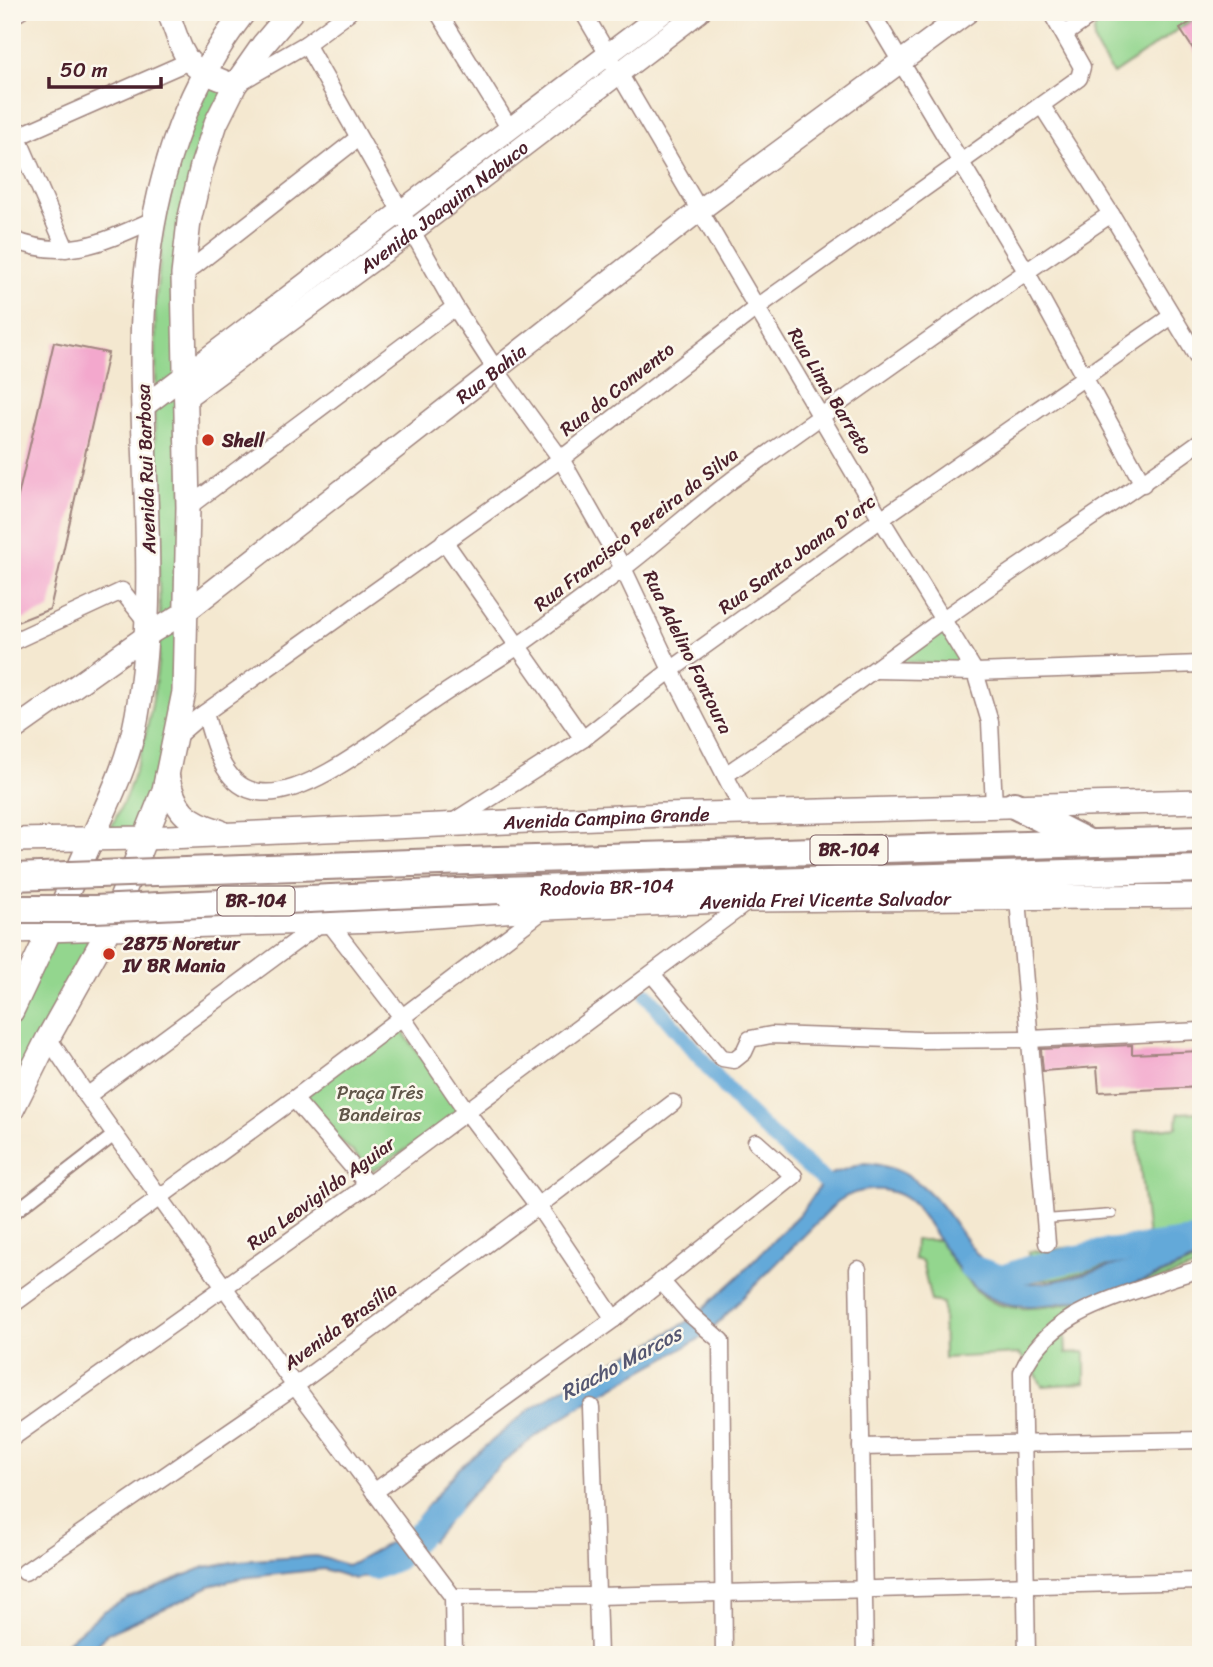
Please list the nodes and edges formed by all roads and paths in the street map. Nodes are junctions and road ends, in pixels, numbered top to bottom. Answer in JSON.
{"nodes":[{"id":1,"x":19,"y":12,"type":"edge"},
{"id":2,"x":168,"y":12,"type":"edge"},
{"id":3,"x":244,"y":12,"type":"edge"},
{"id":4,"x":291,"y":12,"type":"edge"},
{"id":5,"x":349,"y":12,"type":"edge"},
{"id":6,"x":438,"y":12,"type":"edge"},
{"id":7,"x":583,"y":12,"type":"edge"},
{"id":8,"x":664,"y":12,"type":"edge"},
{"id":9,"x":699,"y":12,"type":"edge"},
{"id":10,"x":871,"y":12,"type":"edge"},
{"id":11,"x":968,"y":12,"type":"edge"},
{"id":12,"x":1051,"y":12,"type":"edge"},
{"id":13,"x":1096,"y":12,"type":"edge"},
{"id":14,"x":12,"y":15,"type":"edge"},
{"id":15,"x":1065,"y":34,"type":"junction"},
{"id":16,"x":306,"y":44,"type":"junction"},
{"id":17,"x":608,"y":54,"type":"junction"},
{"id":18,"x":901,"y":62,"type":"junction"},
{"id":19,"x":195,"y":67,"type":"junction"},
{"id":20,"x":620,"y":74,"type":"junction"},
{"id":21,"x":235,"y":85,"type":"junction"},
{"id":22,"x":1042,"y":106,"type":"junction"},
{"id":23,"x":510,"y":130,"type":"junction"},
{"id":24,"x":14,"y":133,"type":"edge"},
{"id":25,"x":358,"y":138,"type":"junction"},
{"id":26,"x":962,"y":163,"type":"junction"},
{"id":27,"x":700,"y":211,"type":"junction"},
{"id":28,"x":1111,"y":214,"type":"junction"},
{"id":29,"x":153,"y":220,"type":"junction"},
{"id":30,"x":406,"y":223,"type":"junction"},
{"id":31,"x":15,"y":243,"type":"edge"},
{"id":32,"x":66,"y":249,"type":"junction"},
{"id":33,"x":1026,"y":271,"type":"junction"},
{"id":34,"x":183,"y":275,"type":"junction"},
{"id":35,"x":454,"y":307,"type":"junction"},
{"id":36,"x":756,"y":308,"type":"junction"},
{"id":37,"x":1172,"y":316,"type":"junction"},
{"id":38,"x":1201,"y":363,"type":"edge"},
{"id":39,"x":496,"y":370,"type":"junction"},
{"id":40,"x":1085,"y":376,"type":"junction"},
{"id":41,"x":185,"y":387,"type":"junction"},
{"id":42,"x":143,"y":407,"type":"junction"},
{"id":43,"x":821,"y":416,"type":"junction"},
{"id":44,"x":1201,"y":441,"type":"edge"},
{"id":45,"x":561,"y":459,"type":"junction"},
{"id":46,"x":1143,"y":484,"type":"junction"},
{"id":47,"x":188,"y":507,"type":"junction"},
{"id":48,"x":881,"y":519,"type":"junction"},
{"id":49,"x":444,"y":541,"type":"junction"},
{"id":50,"x":623,"y":568,"type":"junction"},
{"id":51,"x":187,"y":611,"type":"junction"},
{"id":52,"x":942,"y":620,"type":"junction"},
{"id":53,"x":146,"y":629,"type":"junction"},
{"id":54,"x":12,"y":642,"type":"edge"},
{"id":55,"x":517,"y":646,"type":"junction"},
{"id":56,"x":1201,"y":664,"type":"edge"},
{"id":57,"x":671,"y":670,"type":"junction"},
{"id":58,"x":875,"y":670,"type":"junction"},
{"id":59,"x":975,"y":672,"type":"junction"},
{"id":60,"x":205,"y":713,"type":"junction"},
{"id":61,"x":12,"y":731,"type":"edge"},
{"id":62,"x":177,"y":736,"type":"junction"},
{"id":63,"x":583,"y":739,"type":"junction"},
{"id":64,"x":167,"y":775,"type":"junction"},
{"id":65,"x":725,"y":775,"type":"junction"},
{"id":66,"x":1201,"y":801,"type":"edge"},
{"id":67,"x":1004,"y":806,"type":"junction"},
{"id":68,"x":745,"y":814,"type":"junction"},
{"id":69,"x":448,"y":826,"type":"junction"},
{"id":70,"x":232,"y":835,"type":"junction"},
{"id":71,"x":146,"y":838,"type":"junction"},
{"id":72,"x":92,"y":839,"type":"junction"},
{"id":73,"x":12,"y":840,"type":"edge"},
{"id":74,"x":1201,"y":840,"type":"edge"},
{"id":75,"x":1088,"y":843,"type":"junction"},
{"id":76,"x":1201,"y":869,"type":"edge"},
{"id":77,"x":12,"y":877,"type":"edge"},
{"id":78,"x":1201,"y":896,"type":"edge"},
{"id":79,"x":1018,"y":899,"type":"junction"},
{"id":80,"x":750,"y":900,"type":"junction"},
{"id":81,"x":547,"y":908,"type":"junction"},
{"id":82,"x":12,"y":909,"type":"edge"},
{"id":83,"x":326,"y":921,"type":"junction"},
{"id":84,"x":109,"y":929,"type":"junction"},
{"id":85,"x":12,"y":930,"type":"edge"},
{"id":86,"x":61,"y":930,"type":"junction"},
{"id":87,"x":652,"y":974,"type":"junction"},
{"id":88,"x":12,"y":1012,"type":"edge"},
{"id":89,"x":402,"y":1017,"type":"junction"},
{"id":90,"x":1201,"y":1031,"type":"edge"},
{"id":91,"x":48,"y":1038,"type":"junction"},
{"id":92,"x":1030,"y":1039,"type":"junction"},
{"id":93,"x":86,"y":1096,"type":"junction"},
{"id":94,"x":293,"y":1098,"type":"junction"},
{"id":95,"x":673,"y":1103,"type":"dead end"},
{"id":96,"x":12,"y":1110,"type":"edge"},
{"id":97,"x":467,"y":1112,"type":"junction"},
{"id":98,"x":114,"y":1135,"type":"junction"},
{"id":99,"x":756,"y":1142,"type":"dead end"},
{"id":100,"x":368,"y":1185,"type":"junction"},
{"id":101,"x":160,"y":1198,"type":"junction"},
{"id":102,"x":538,"y":1206,"type":"junction"},
{"id":103,"x":12,"y":1214,"type":"edge"},
{"id":104,"x":1112,"y":1214,"type":"dead end"},
{"id":105,"x":1045,"y":1219,"type":"junction"},
{"id":106,"x":1047,"y":1243,"type":"dead end"},
{"id":107,"x":858,"y":1269,"type":"dead end"},
{"id":108,"x":1201,"y":1269,"type":"edge"},
{"id":109,"x":661,"y":1281,"type":"junction"},
{"id":110,"x":225,"y":1289,"type":"junction"},
{"id":111,"x":12,"y":1305,"type":"edge"},
{"id":112,"x":614,"y":1319,"type":"junction"},
{"id":113,"x":295,"y":1386,"type":"junction"},
{"id":114,"x":591,"y":1407,"type":"dead end"},
{"id":115,"x":12,"y":1438,"type":"edge"},
{"id":116,"x":1201,"y":1440,"type":"edge"},
{"id":117,"x":1023,"y":1444,"type":"junction"},
{"id":118,"x":861,"y":1447,"type":"junction"},
{"id":119,"x":374,"y":1492,"type":"junction"},
{"id":120,"x":25,"y":1572,"type":"dead end"},
{"id":121,"x":1201,"y":1581,"type":"edge"},
{"id":122,"x":1025,"y":1584,"type":"junction"},
{"id":123,"x":863,"y":1588,"type":"junction"},
{"id":124,"x":724,"y":1591,"type":"junction"},
{"id":125,"x":597,"y":1596,"type":"junction"},
{"id":126,"x":453,"y":1597,"type":"junction"},
{"id":127,"x":454,"y":1655,"type":"edge"},
{"id":128,"x":599,"y":1655,"type":"edge"},
{"id":129,"x":724,"y":1655,"type":"edge"},
{"id":130,"x":865,"y":1655,"type":"edge"},
{"id":131,"x":1027,"y":1655,"type":"edge"}],
"edges":[{"from":1,"to":14,"type":"street"},
{"from":2,"to":19,"type":"street"},
{"from":3,"to":19,"type":"main road","name":"Avenida Rui Barbosa"},
{"from":4,"to":21,"type":"main road","name":"Avenida Rui Barbosa"},
{"from":5,"to":16,"type":"street"},
{"from":6,"to":23,"type":"street"},
{"from":7,"to":17,"type":"street","name":"Rua Lima Barreto"},
{"from":8,"to":17,"type":"street","name":"Avenida Joaquim Nabuco"},
{"from":9,"to":20,"type":"street","name":"Avenida Joaquim Nabuco"},
{"from":10,"to":18,"type":"street"},
{"from":11,"to":18,"type":"street","name":"Rua Bahia"},
{"from":12,"to":15,"type":"street"},
{"from":13,"to":15,"type":"street"},
{"from":15,"to":22,"type":"street","name":"Rua do Convento"},
{"from":16,"to":21,"type":"street"},
{"from":16,"to":25,"type":"street","name":"Rua Adelino Fontoura"},
{"from":17,"to":20,"type":"street","name":"Rua Lima Barreto"},
{"from":17,"to":23,"type":"street","name":"Avenida Joaquim Nabuco"},
{"from":18,"to":26,"type":"street"},
{"from":18,"to":27,"type":"street","name":"Rua Bahia"},
{"from":19,"to":21,"type":"street"},
{"from":19,"to":24,"type":"street"},
{"from":19,"to":29,"type":"main road","name":"Avenida Rui Barbosa"},
{"from":20,"to":27,"type":"street","name":"Rua Lima Barreto"},
{"from":20,"to":30,"type":"street","name":"Avenida Joaquim Nabuco"},
{"from":21,"to":34,"type":"main road","name":"Avenida Rui Barbosa"},
{"from":22,"to":26,"type":"street","name":"Rua do Convento"},
{"from":22,"to":28,"type":"street"},
{"from":23,"to":30,"type":"street","name":"Avenida Joaquim Nabuco"},
{"from":24,"to":32,"type":"street"},
{"from":25,"to":30,"type":"street","name":"Rua Adelino Fontoura"},
{"from":25,"to":34,"type":"street"},
{"from":26,"to":33,"type":"street"},
{"from":26,"to":36,"type":"street","name":"Rua do Convento"},
{"from":27,"to":36,"type":"street","name":"Rua Lima Barreto"},
{"from":27,"to":39,"type":"street","name":"Rua Bahia"},
{"from":28,"to":33,"type":"street","name":"Rua Francisco Pereira da Silva"},
{"from":28,"to":37,"type":"street"},
{"from":29,"to":32,"type":"street"},
{"from":29,"to":42,"type":"main road","name":"Avenida Rui Barbosa"},
{"from":30,"to":35,"type":"street","name":"Rua Adelino Fontoura"},
{"from":30,"to":41,"type":"street","name":"Avenida Joaquim Nabuco"},
{"from":31,"to":32,"type":"street"},
{"from":33,"to":40,"type":"street"},
{"from":33,"to":43,"type":"street","name":"Rua Francisco Pereira da Silva"},
{"from":34,"to":41,"type":"main road","name":"Avenida Rui Barbosa"},
{"from":35,"to":39,"type":"street","name":"Rua Adelino Fontoura"},
{"from":35,"to":47,"type":"street"},
{"from":36,"to":43,"type":"street","name":"Rua Lima Barreto"},
{"from":36,"to":45,"type":"street","name":"Rua do Convento"},
{"from":37,"to":38,"type":"street"},
{"from":37,"to":40,"type":"street","name":"Rua Santa Joana D'arc"},
{"from":39,"to":45,"type":"street","name":"Rua Adelino Fontoura"},
{"from":39,"to":51,"type":"street","name":"Rua Bahia"},
{"from":40,"to":46,"type":"street"},
{"from":40,"to":48,"type":"street","name":"Rua Santa Joana D'arc"},
{"from":41,"to":42,"type":"street","name":"Avenida Joaquim Nabuco"},
{"from":41,"to":47,"type":"main road","name":"Avenida Rui Barbosa"},
{"from":42,"to":53,"type":"main road","name":"Avenida Rui Barbosa"},
{"from":43,"to":48,"type":"street","name":"Rua Lima Barreto"},
{"from":43,"to":50,"type":"street","name":"Rua Francisco Pereira da Silva"},
{"from":44,"to":46,"type":"street"},
{"from":45,"to":49,"type":"street","name":"Rua do Convento"},
{"from":45,"to":50,"type":"street","name":"Rua Adelino Fontoura"},
{"from":46,"to":52,"type":"street"},
{"from":47,"to":51,"type":"main road","name":"Avenida Rui Barbosa"},
{"from":48,"to":52,"type":"street","name":"Rua Lima Barreto"},
{"from":48,"to":57,"type":"street","name":"Rua Santa Joana D'arc"},
{"from":49,"to":55,"type":"street"},
{"from":49,"to":60,"type":"street","name":"Rua do Convento"},
{"from":50,"to":55,"type":"street","name":"Rua Francisco Pereira da Silva"},
{"from":50,"to":57,"type":"street","name":"Rua Adelino Fontoura"},
{"from":51,"to":53,"type":"street","name":"Rua Bahia"},
{"from":51,"to":62,"type":"main road","name":"Avenida Rui Barbosa"},
{"from":52,"to":58,"type":"street"},
{"from":52,"to":59,"type":"street","name":"Rua Lima Barreto"},
{"from":53,"to":54,"type":"street"},
{"from":53,"to":61,"type":"street","name":"Rua Bahia"},
{"from":53,"to":72,"type":"main road","name":"Avenida Rui Barbosa"},
{"from":55,"to":60,"type":"street","name":"Rua Francisco Pereira da Silva"},
{"from":55,"to":63,"type":"street"},
{"from":56,"to":59,"type":"street"},
{"from":57,"to":63,"type":"street","name":"Rua Santa Joana D'arc"},
{"from":57,"to":65,"type":"street","name":"Rua Adelino Fontoura"},
{"from":58,"to":59,"type":"street"},
{"from":58,"to":65,"type":"street"},
{"from":59,"to":67,"type":"street","name":"Rua Lima Barreto"},
{"from":60,"to":62,"type":"street","name":"Rua do Convento"},
{"from":62,"to":64,"type":"main road","name":"Avenida Rui Barbosa"},
{"from":63,"to":69,"type":"street","name":"Rua Santa Joana D'arc"},
{"from":64,"to":70,"type":"main road"},
{"from":64,"to":71,"type":"main road","name":"Avenida Rui Barbosa"},
{"from":65,"to":68,"type":"street","name":"Rua Adelino Fontoura"},
{"from":66,"to":67,"type":"main road","name":"Avenida Campina Grande"},
{"from":67,"to":68,"type":"main road","name":"Avenida Campina Grande"},
{"from":67,"to":75,"type":"highway"},
{"from":68,"to":69,"type":"main road","name":"Avenida Campina Grande"},
{"from":69,"to":70,"type":"main road","name":"Avenida Campina Grande"},
{"from":70,"to":71,"type":"main road","name":"Avenida Campina Grande"},
{"from":71,"to":72,"type":"main road","name":"Avenida Campina Grande"},
{"from":71,"to":84,"type":"main road","name":"Avenida Rui Barbosa"},
{"from":72,"to":73,"type":"main road","name":"Avenida Campina Grande"},
{"from":72,"to":86,"type":"main road","name":"Avenida Rui Barbosa"},
{"from":74,"to":75,"type":"highway","name":"Rodovia BR-104","number":"BR-104"},
{"from":75,"to":77,"type":"highway","name":"Rodovia BR-104","number":"BR-104","bridge":true},
{"from":76,"to":82,"type":"highway","name":"Rodovia BR-104","number":"BR-104","bridge":true},
{"from":78,"to":79,"type":"main road","name":"Avenida Frei Vicente Salvador"},
{"from":79,"to":80,"type":"main road","name":"Avenida Frei Vicente Salvador"},
{"from":79,"to":92,"type":"street"},
{"from":80,"to":81,"type":"main road","name":"Avenida Frei Vicente Salvador"},
{"from":80,"to":87,"type":"street","name":"Rua Leovigildo Aguiar"},
{"from":81,"to":83,"type":"main road","name":"Avenida Frei Vicente Salvador"},
{"from":81,"to":89,"type":"street"},
{"from":83,"to":84,"type":"main road","name":"Avenida Frei Vicente Salvador"},
{"from":83,"to":89,"type":"street"},
{"from":83,"to":93,"type":"street"},
{"from":84,"to":86,"type":"main road","name":"Avenida Frei Vicente Salvador"},
{"from":84,"to":91,"type":"main road","name":"Avenida Rui Barbosa"},
{"from":85,"to":86,"type":"main road","name":"Avenida Frei Vicente Salvador"},
{"from":86,"to":88,"type":"main road","name":"Avenida Rui Barbosa"},
{"from":87,"to":92,"type":"street"},
{"from":87,"to":97,"type":"street","name":"Rua Leovigildo Aguiar"},
{"from":89,"to":94,"type":"street"},
{"from":89,"to":97,"type":"street"},
{"from":90,"to":92,"type":"street"},
{"from":91,"to":93,"type":"street"},
{"from":91,"to":96,"type":"main road","name":"Avenida Rui Barbosa"},
{"from":92,"to":105,"type":"street"},
{"from":93,"to":98,"type":"street"},
{"from":94,"to":100,"type":"street"},
{"from":94,"to":101,"type":"street"},
{"from":95,"to":102,"type":"street","name":"Avenida Brasília"},
{"from":97,"to":100,"type":"street","name":"Rua Leovigildo Aguiar"},
{"from":97,"to":102,"type":"street"},
{"from":98,"to":101,"type":"street"},
{"from":98,"to":103,"type":"street"},
{"from":99,"to":109,"type":"street"},
{"from":100,"to":110,"type":"street","name":"Rua Leovigildo Aguiar"},
{"from":101,"to":110,"type":"street"},
{"from":101,"to":111,"type":"street"},
{"from":102,"to":112,"type":"street"},
{"from":102,"to":113,"type":"street","name":"Avenida Brasília"},
{"from":104,"to":105,"type":"lane"},
{"from":105,"to":106,"type":"street"},
{"from":107,"to":118,"type":"street"},
{"from":108,"to":117,"type":"street"},
{"from":109,"to":112,"type":"street"},
{"from":109,"to":124,"type":"street"},
{"from":110,"to":113,"type":"street"},
{"from":110,"to":115,"type":"street","name":"Rua Leovigildo Aguiar"},
{"from":112,"to":119,"type":"street"},
{"from":113,"to":119,"type":"street"},
{"from":113,"to":120,"type":"street","name":"Avenida Brasília"},
{"from":114,"to":125,"type":"street"},
{"from":116,"to":117,"type":"street"},
{"from":117,"to":118,"type":"street"},
{"from":117,"to":122,"type":"street"},
{"from":118,"to":123,"type":"street"},
{"from":119,"to":126,"type":"street"},
{"from":121,"to":122,"type":"street"},
{"from":122,"to":123,"type":"street"},
{"from":122,"to":131,"type":"street"},
{"from":123,"to":124,"type":"street"},
{"from":123,"to":130,"type":"street"},
{"from":124,"to":125,"type":"street"},
{"from":124,"to":129,"type":"street"},
{"from":125,"to":126,"type":"street"},
{"from":125,"to":128,"type":"street"},
{"from":126,"to":127,"type":"street"}]}
